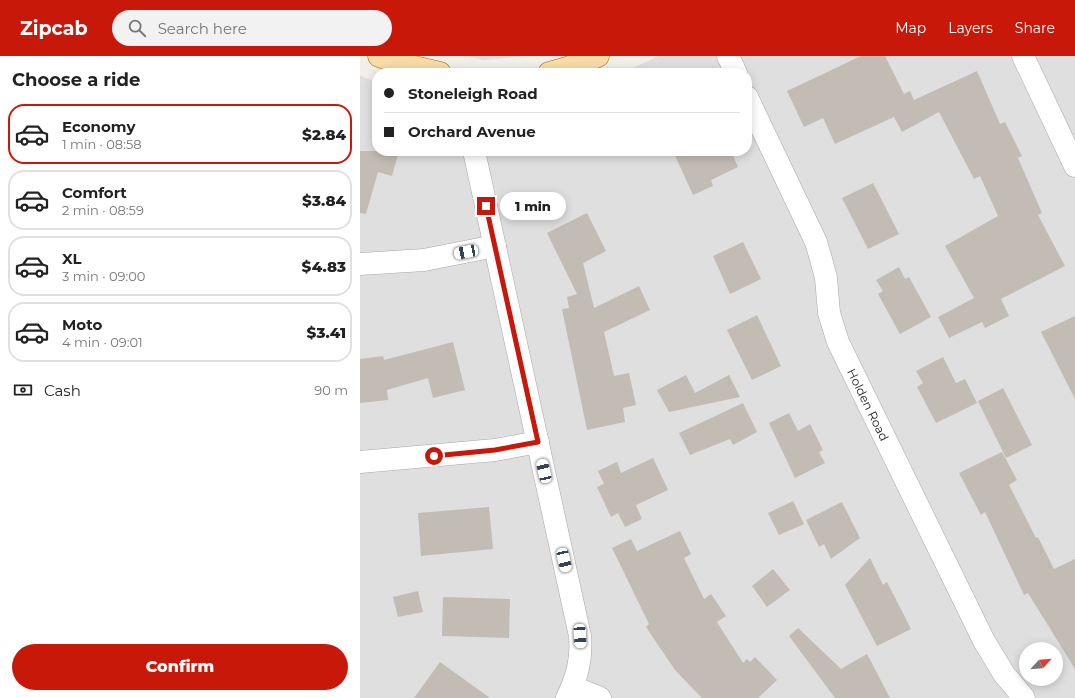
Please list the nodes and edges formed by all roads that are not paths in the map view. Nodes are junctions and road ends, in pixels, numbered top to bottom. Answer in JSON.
{"nodes":[{"id":1,"x":379,"y":56,"type":"edge"},
{"id":2,"x":598,"y":56,"type":"edge"},
{"id":3,"x":728,"y":56,"type":"edge"},
{"id":4,"x":1023,"y":56,"type":"edge"},
{"id":5,"x":419,"y":68,"type":"edge"},
{"id":6,"x":566,"y":68,"type":"edge"},
{"id":7,"x":734,"y":68,"type":"edge"},
{"id":8,"x":752,"y":108,"type":"edge"},
{"id":9,"x":475,"y":156,"type":"edge"},
{"id":10,"x":1075,"y":166,"type":"edge"},
{"id":11,"x":495,"y":246,"type":"junction"},
{"id":12,"x":360,"y":264,"type":"edge"},
{"id":13,"x":538,"y":442,"type":"junction"},
{"id":14,"x":360,"y":462,"type":"edge"},
{"id":15,"x":570,"y":692,"type":"edge"},
{"id":16,"x":600,"y":698,"type":"edge"},
{"id":17,"x":1024,"y":698,"type":"edge"}],
"edges":[{"from":1,"to":5,"type":"main road"},
{"from":2,"to":6,"type":"main road"},
{"from":3,"to":7,"type":"street"},
{"from":4,"to":10,"type":"street"},
{"from":8,"to":17,"type":"street","name":"Holden Road"},
{"from":9,"to":11,"type":"street"},
{"from":11,"to":12,"type":"street"},
{"from":11,"to":13,"type":"street"},
{"from":13,"to":14,"type":"street"},
{"from":13,"to":15,"type":"street"},
{"from":15,"to":16,"type":"street"}]}
